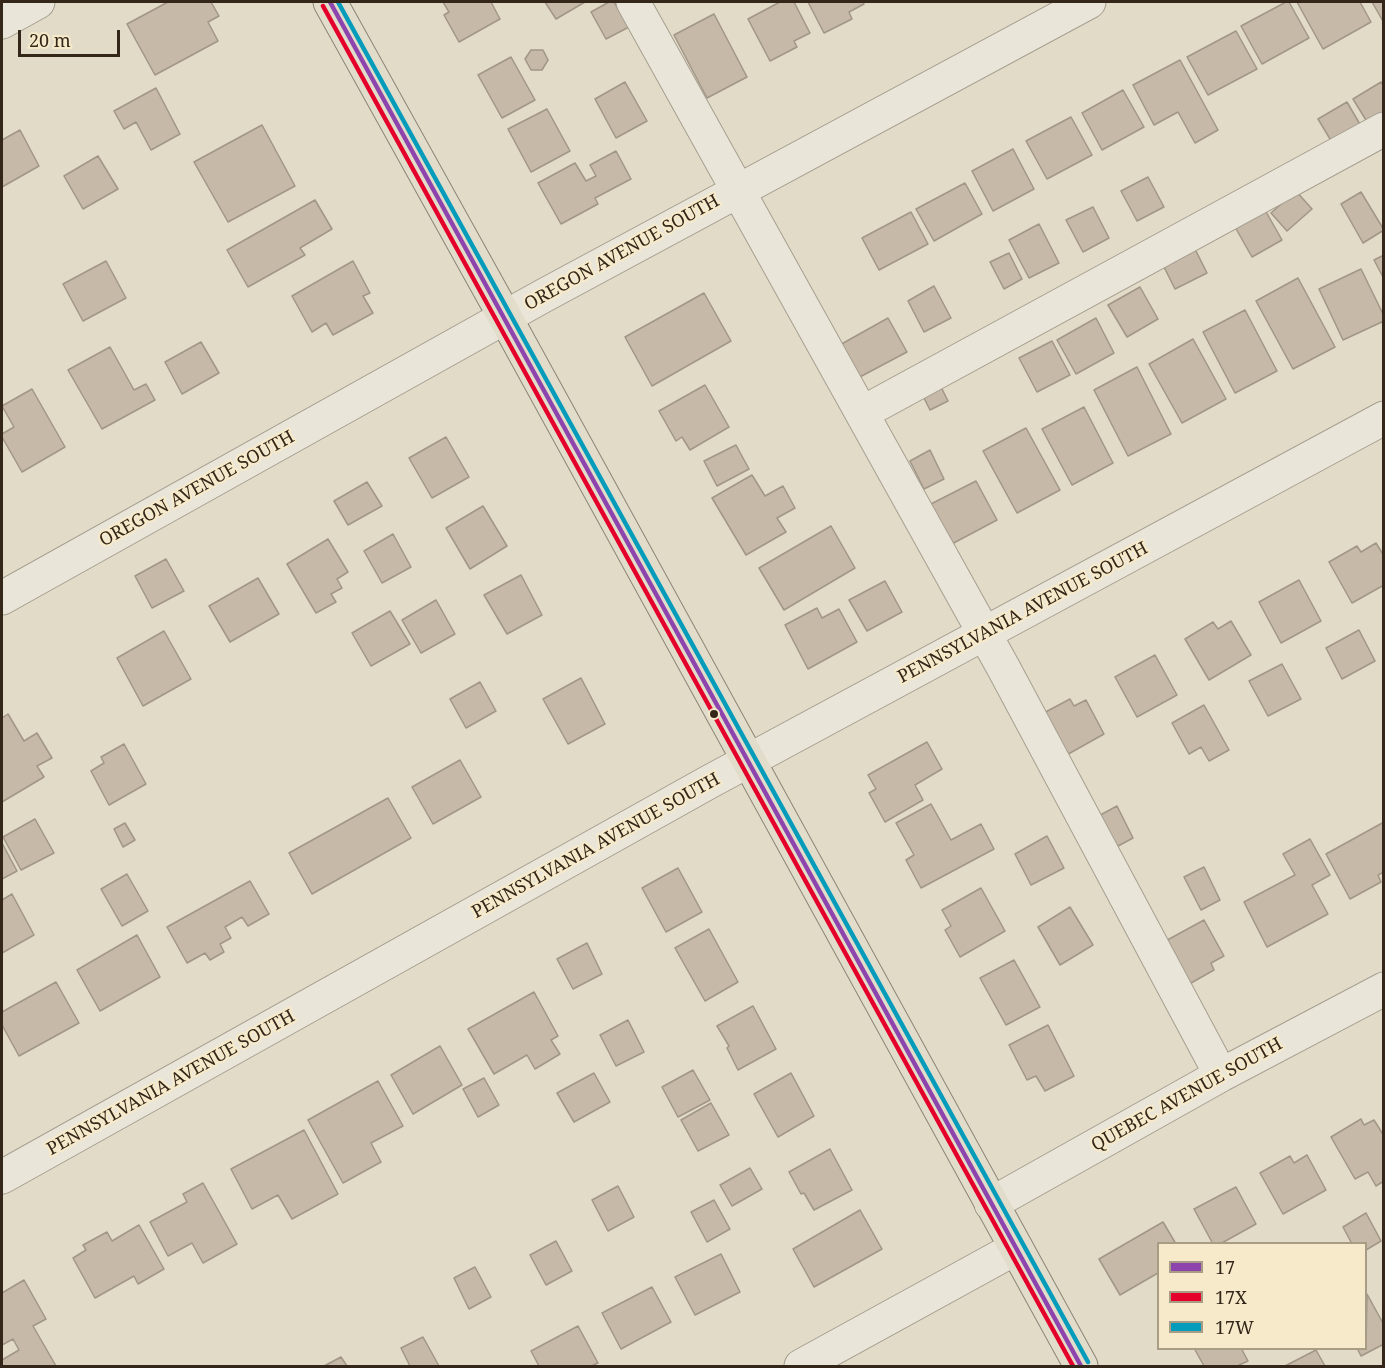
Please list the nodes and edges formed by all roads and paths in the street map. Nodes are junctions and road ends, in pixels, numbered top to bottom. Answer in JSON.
{"nodes":[{"id":1,"x":38,"y":2,"type":"edge"},
{"id":2,"x":330,"y":2,"type":"edge"},
{"id":3,"x":633,"y":2,"type":"edge"},
{"id":4,"x":1089,"y":2,"type":"edge"},
{"id":5,"x":2,"y":22,"type":"edge"},
{"id":6,"x":1383,"y":129,"type":"edge"},
{"id":7,"x":738,"y":190,"type":"junction"},
{"id":8,"x":505,"y":317,"type":"junction"},
{"id":9,"x":862,"y":413,"type":"junction"},
{"id":10,"x":1383,"y":418,"type":"edge"},
{"id":11,"x":2,"y":598,"type":"edge"},
{"id":12,"x":985,"y":635,"type":"junction"},
{"id":13,"x":748,"y":761,"type":"junction"},
{"id":14,"x":1383,"y":989,"type":"edge"},
{"id":15,"x":1221,"y":1075,"type":"junction"},
{"id":16,"x":2,"y":1178,"type":"edge"},
{"id":17,"x":991,"y":1204,"type":"junction"},
{"id":18,"x":1016,"y":1248,"type":"junction"},
{"id":19,"x":801,"y":1366,"type":"edge"},
{"id":20,"x":1081,"y":1366,"type":"edge"}],
"edges":[{"from":1,"to":5,"type":"street"},
{"from":2,"to":8,"type":"main road"},
{"from":3,"to":7,"type":"street"},
{"from":4,"to":7,"type":"street","name":"OREGON AVENUE SOUTH"},
{"from":6,"to":9,"type":"street"},
{"from":7,"to":8,"type":"street","name":"OREGON AVENUE SOUTH"},
{"from":7,"to":9,"type":"street"},
{"from":8,"to":11,"type":"street","name":"OREGON AVENUE SOUTH"},
{"from":8,"to":13,"type":"main road"},
{"from":9,"to":12,"type":"street"},
{"from":10,"to":12,"type":"street","name":"PENNSYLVANIA AVENUE SOUTH"},
{"from":12,"to":13,"type":"street","name":"PENNSYLVANIA AVENUE SOUTH"},
{"from":12,"to":15,"type":"street"},
{"from":13,"to":16,"type":"street","name":"PENNSYLVANIA AVENUE SOUTH"},
{"from":13,"to":17,"type":"main road"},
{"from":14,"to":15,"type":"street","name":"QUEBEC AVENUE SOUTH"},
{"from":15,"to":17,"type":"street","name":"QUEBEC AVENUE SOUTH"},
{"from":17,"to":18,"type":"main road"},
{"from":18,"to":19,"type":"street"},
{"from":18,"to":20,"type":"main road"}]}
